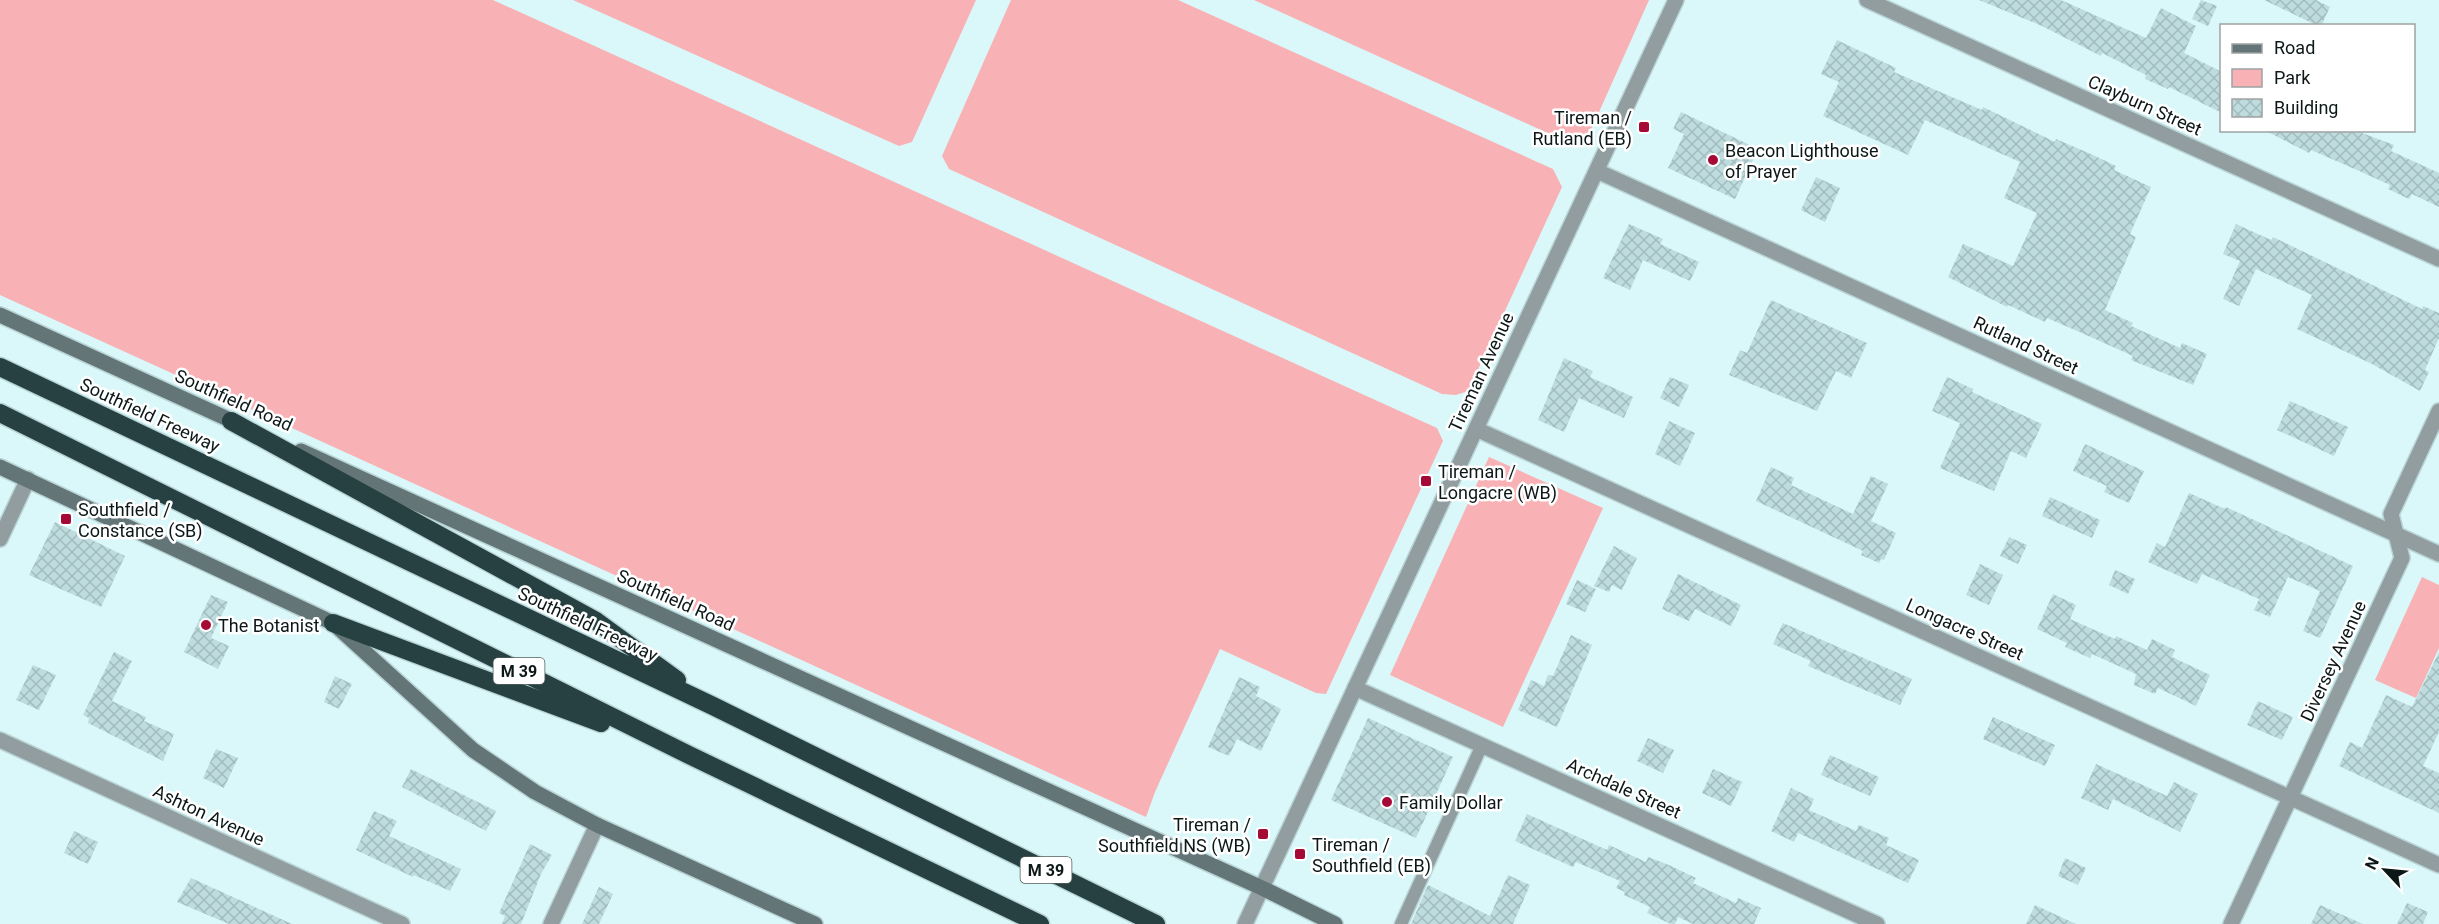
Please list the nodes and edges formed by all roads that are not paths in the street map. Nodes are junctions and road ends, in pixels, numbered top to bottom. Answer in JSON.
{"nodes":[{"id":1,"x":1676,"y":0,"type":"edge"},
{"id":2,"x":1868,"y":0,"type":"edge"},
{"id":3,"x":1597,"y":171,"type":"junction"},
{"id":4,"x":2439,"y":260,"type":"edge"},
{"id":5,"x":0,"y":315,"type":"edge"},
{"id":6,"x":0,"y":367,"type":"edge"},
{"id":7,"x":2439,"y":411,"type":"edge"},
{"id":8,"x":0,"y":414,"type":"edge"},
{"id":9,"x":231,"y":421,"type":"junction"},
{"id":10,"x":1476,"y":429,"type":"junction"},
{"id":11,"x":0,"y":467,"type":"edge"},
{"id":12,"x":28,"y":479,"type":"junction"},
{"id":13,"x":2397,"y":535,"type":"junction"},
{"id":14,"x":0,"y":539,"type":"edge"},
{"id":15,"x":2439,"y":554,"type":"edge"},
{"id":16,"x":333,"y":623,"type":"junction"},
{"id":17,"x":1355,"y":688,"type":"junction"},
{"id":18,"x":713,"y":706,"type":"junction"},
{"id":19,"x":0,"y":741,"type":"edge"},
{"id":20,"x":1482,"y":745,"type":"junction"},
{"id":21,"x":689,"y":755,"type":"junction"},
{"id":22,"x":2290,"y":798,"type":"junction"},
{"id":23,"x":597,"y":825,"type":"junction"},
{"id":24,"x":2439,"y":865,"type":"edge"},
{"id":25,"x":1262,"y":888,"type":"junction"},
{"id":26,"x":1247,"y":921,"type":"edge"},
{"id":27,"x":402,"y":924,"type":"edge"},
{"id":28,"x":551,"y":924,"type":"edge"},
{"id":29,"x":815,"y":924,"type":"edge"},
{"id":30,"x":1040,"y":924,"type":"edge"},
{"id":31,"x":1156,"y":924,"type":"edge"},
{"id":32,"x":1335,"y":924,"type":"edge"},
{"id":33,"x":1401,"y":924,"type":"edge"},
{"id":34,"x":1877,"y":924,"type":"edge"},
{"id":35,"x":2231,"y":924,"type":"edge"}],
"edges":[{"from":1,"to":3,"type":"street","name":"Tireman Avenue"},
{"from":2,"to":4,"type":"street","name":"Clayburn Street"},
{"from":3,"to":10,"type":"street","name":"Tireman Avenue"},
{"from":3,"to":13,"type":"street","name":"Rutland Street"},
{"from":5,"to":9,"type":"main road","name":"Southfield Road"},
{"from":6,"to":18,"type":"highway","name":"Southfield Freeway","number":"M 39"},
{"from":7,"to":13,"type":"street","name":"Diversey Avenue"},
{"from":8,"to":21,"type":"highway","number":"M 39"},
{"from":9,"to":18,"type":"highway"},
{"from":9,"to":25,"type":"main road","name":"Southfield Road"},
{"from":10,"to":17,"type":"street","name":"Tireman Avenue"},
{"from":10,"to":22,"type":"street","name":"Longacre Street"},
{"from":11,"to":12,"type":"main road"},
{"from":12,"to":14,"type":"street"},
{"from":12,"to":16,"type":"main road"},
{"from":13,"to":15,"type":"street","name":"Rutland Street"},
{"from":13,"to":22,"type":"street","name":"Diversey Avenue"},
{"from":16,"to":21,"type":"highway"},
{"from":16,"to":23,"type":"main road"},
{"from":17,"to":20,"type":"street","name":"Archdale Street"},
{"from":17,"to":25,"type":"street","name":"Tireman Avenue"},
{"from":18,"to":31,"type":"highway","name":"Southfield Freeway","number":"M 39"},
{"from":19,"to":27,"type":"street","name":"Ashton Avenue"},
{"from":20,"to":33,"type":"lane"},
{"from":20,"to":34,"type":"street","name":"Archdale Street"},
{"from":21,"to":30,"type":"highway","number":"M 39"},
{"from":22,"to":24,"type":"street","name":"Longacre Street"},
{"from":22,"to":35,"type":"street","name":"Diversey Avenue"},
{"from":23,"to":28,"type":"street"},
{"from":23,"to":29,"type":"main road"},
{"from":25,"to":26,"type":"street","name":"Tireman Avenue"},
{"from":25,"to":32,"type":"main road","name":"Southfield Road"}]}
